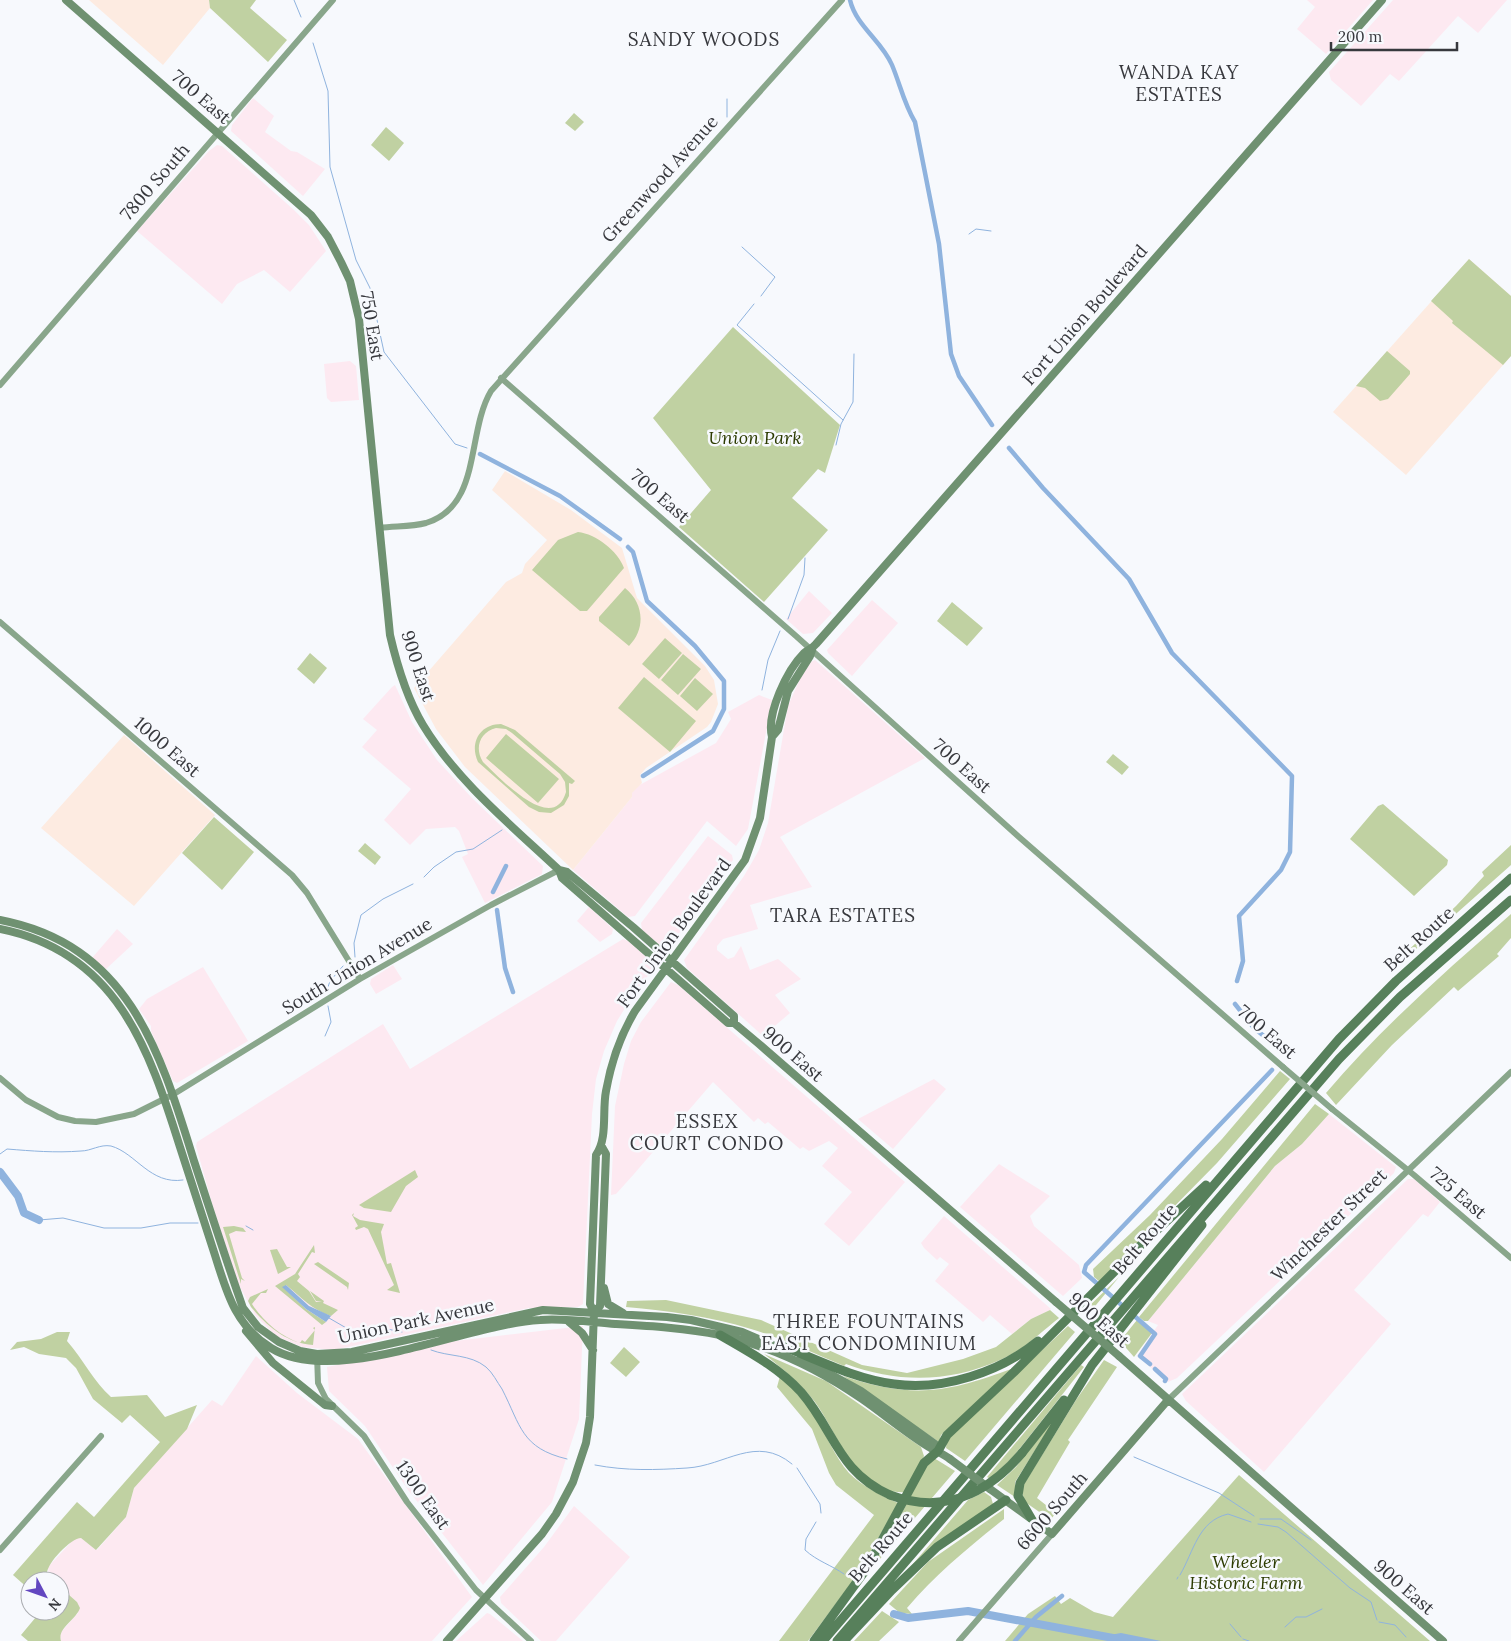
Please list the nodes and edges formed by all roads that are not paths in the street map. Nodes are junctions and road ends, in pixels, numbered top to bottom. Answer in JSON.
{"nodes":[{"id":1,"x":66,"y":0,"type":"edge"},
{"id":2,"x":333,"y":0,"type":"edge"},
{"id":3,"x":842,"y":0,"type":"edge"},
{"id":4,"x":1382,"y":0,"type":"edge"},
{"id":5,"x":218,"y":132,"type":"junction"},
{"id":6,"x":314,"y":219,"type":"joint"},
{"id":7,"x":501,"y":378,"type":"junction"},
{"id":8,"x":0,"y":385,"type":"edge"},
{"id":9,"x":369,"y":417,"type":"joint"},
{"id":10,"x":380,"y":528,"type":"junction"},
{"id":11,"x":0,"y":622,"type":"edge"},
{"id":12,"x":812,"y":650,"type":"junction"},
{"id":13,"x":559,"y":870,"type":"junction"},
{"id":14,"x":1511,"y":878,"type":"edge"},
{"id":15,"x":1511,"y":900,"type":"edge"},
{"id":16,"x":0,"y":920,"type":"edge"},
{"id":17,"x":0,"y":929,"type":"edge"},
{"id":18,"x":671,"y":961,"type":"junction"},
{"id":19,"x":666,"y":968,"type":"junction"},
{"id":20,"x":360,"y":979,"type":"junction"},
{"id":21,"x":734,"y":1023,"type":"junction"},
{"id":22,"x":1511,"y":1072,"type":"edge"},
{"id":23,"x":0,"y":1078,"type":"edge"},
{"id":24,"x":174,"y":1094,"type":"junction"},
{"id":25,"x":166,"y":1099,"type":"junction"},
{"id":26,"x":602,"y":1147,"type":"junction"},
{"id":27,"x":1236,"y":1158,"type":"junction"},
{"id":28,"x":1246,"y":1166,"type":"junction"},
{"id":29,"x":1408,"y":1170,"type":"junction"},
{"id":30,"x":198,"y":1202,"type":"junction"},
{"id":31,"x":214,"y":1224,"type":"junction"},
{"id":32,"x":1511,"y":1258,"type":"edge"},
{"id":33,"x":601,"y":1276,"type":"junction"},
{"id":34,"x":1086,"y":1301,"type":"junction"},
{"id":35,"x":594,"y":1312,"type":"junction"},
{"id":36,"x":627,"y":1314,"type":"junction"},
{"id":37,"x":239,"y":1318,"type":"junction"},
{"id":38,"x":568,"y":1321,"type":"junction"},
{"id":39,"x":594,"y":1323,"type":"junction"},
{"id":40,"x":720,"y":1335,"type":"junction"},
{"id":41,"x":779,"y":1347,"type":"junction"},
{"id":42,"x":593,"y":1350,"type":"junction"},
{"id":43,"x":317,"y":1358,"type":"junction"},
{"id":44,"x":1092,"y":1365,"type":"junction"},
{"id":45,"x":1168,"y":1400,"type":"junction"},
{"id":46,"x":332,"y":1406,"type":"junction"},
{"id":47,"x":101,"y":1436,"type":"dead end"},
{"id":48,"x":938,"y":1451,"type":"junction"},
{"id":49,"x":1006,"y":1500,"type":"junction"},
{"id":50,"x":1031,"y":1518,"type":"junction"},
{"id":51,"x":1052,"y":1534,"type":"junction"},
{"id":52,"x":0,"y":1550,"type":"edge"},
{"id":53,"x":485,"y":1599,"type":"junction"},
{"id":54,"x":447,"y":1641,"type":"edge"},
{"id":55,"x":531,"y":1641,"type":"edge"},
{"id":56,"x":814,"y":1641,"type":"edge"},
{"id":57,"x":823,"y":1641,"type":"edge"},
{"id":58,"x":837,"y":1641,"type":"edge"},
{"id":59,"x":844,"y":1641,"type":"edge"},
{"id":60,"x":959,"y":1641,"type":"edge"},
{"id":61,"x":1443,"y":1641,"type":"edge"}],
"edges":[{"from":1,"to":5,"type":"main road","name":"700 East"},
{"from":2,"to":5,"type":"street","name":"7800 South"},
{"from":3,"to":7,"type":"street","name":"Greenwood Avenue"},
{"from":4,"to":12,"type":"main road","name":"Fort Union Boulevard"},
{"from":5,"to":6,"type":"main road","name":"700 East"},
{"from":5,"to":8,"type":"street","name":"7800 South"},
{"from":6,"to":9,"type":"main road","name":"750 East"},
{"from":7,"to":10,"type":"street","name":"Greenwood Avenue"},
{"from":7,"to":12,"type":"street","name":"700 East"},
{"from":9,"to":10,"type":"main road","name":"900 East"},
{"from":10,"to":13,"type":"main road","name":"900 East"},
{"from":11,"to":20,"type":"street","name":"1000 East"},
{"from":12,"to":18,"type":"main road","name":"Fort Union Boulevard"},
{"from":12,"to":29,"type":"street","name":"700 East","bridge":true},
{"from":13,"to":18,"type":"main road","name":"900 East"},
{"from":13,"to":19,"type":"main road","name":"900 East"},
{"from":13,"to":20,"type":"street","name":"South Union Avenue"},
{"from":14,"to":27,"type":"highway","name":"Belt Route"},
{"from":15,"to":28,"type":"highway","name":"Belt Route"},
{"from":16,"to":24,"type":"main road","name":"Union Park Avenue"},
{"from":17,"to":25,"type":"main road","name":"Union Park Avenue"},
{"from":18,"to":19,"type":"main road","name":"Fort Union Boulevard"},
{"from":18,"to":21,"type":"main road","name":"900 East"},
{"from":19,"to":21,"type":"main road","name":"900 East"},
{"from":19,"to":26,"type":"main road","name":"Fort Union Boulevard"},
{"from":20,"to":24,"type":"street","name":"South Union Avenue"},
{"from":21,"to":45,"type":"main road","name":"900 East","bridge":true},
{"from":22,"to":29,"type":"street","name":"Winchester Street"},
{"from":23,"to":25,"type":"street","name":"South Union Avenue"},
{"from":24,"to":25,"type":"street","name":"South Union Avenue"},
{"from":24,"to":31,"type":"main road","name":"Union Park Avenue"},
{"from":25,"to":30,"type":"main road","name":"Union Park Avenue"},
{"from":26,"to":33,"type":"main road","name":"Fort Union Boulevard"},
{"from":26,"to":35,"type":"main road","name":"Fort Union Boulevard"},
{"from":27,"to":34,"type":"highway"},
{"from":27,"to":57,"type":"highway","name":"Belt Route"},
{"from":28,"to":44,"type":"highway"},
{"from":28,"to":58,"type":"highway","name":"Belt Route"},
{"from":29,"to":32,"type":"street","name":"725 East"},
{"from":29,"to":45,"type":"street","name":"Winchester Street"},
{"from":30,"to":31,"type":"main road"},
{"from":30,"to":37,"type":"main road","name":"Union Park Avenue"},
{"from":31,"to":43,"type":"main road","name":"Union Park Avenue"},
{"from":33,"to":35,"type":"main road","name":"Fort Union Boulevard"},
{"from":33,"to":36,"type":"main road"},
{"from":34,"to":41,"type":"highway"},
{"from":34,"to":48,"type":"highway"},
{"from":35,"to":36,"type":"main road","name":"Union Park Avenue"},
{"from":35,"to":39,"type":"main road","name":"Fort Union Boulevard"},
{"from":35,"to":43,"type":"main road","name":"Union Park Avenue"},
{"from":36,"to":41,"type":"main road","name":"Union Park Avenue"},
{"from":37,"to":43,"type":"main road","name":"Union Park Avenue"},
{"from":37,"to":46,"type":"main road"},
{"from":38,"to":39,"type":"main road","name":"Union Park Avenue"},
{"from":38,"to":42,"type":"main road"},
{"from":38,"to":43,"type":"main road","name":"Union Park Avenue"},
{"from":39,"to":40,"type":"main road","name":"Union Park Avenue"},
{"from":39,"to":42,"type":"main road","name":"Fort Union Boulevard"},
{"from":40,"to":44,"type":"highway","bridge":true},
{"from":40,"to":48,"type":"main road","name":"Union Park Avenue"},
{"from":41,"to":48,"type":"main road","name":"Union Park Avenue"},
{"from":42,"to":53,"type":"main road","name":"Fort Union Boulevard"},
{"from":43,"to":46,"type":"street","name":"1300 East"},
{"from":44,"to":50,"type":"highway"},
{"from":45,"to":51,"type":"main road","name":"6600 South"},
{"from":45,"to":61,"type":"main road","name":"900 East"},
{"from":46,"to":53,"type":"street","name":"1300 East"},
{"from":47,"to":52,"type":"street"},
{"from":48,"to":49,"type":"main road","name":"Union Park Avenue","bridge":true},
{"from":48,"to":56,"type":"highway"},
{"from":49,"to":50,"type":"main road","name":"Union Park Avenue"},
{"from":49,"to":59,"type":"highway"},
{"from":50,"to":51,"type":"main road","name":"Union Park Avenue"},
{"from":51,"to":60,"type":"street","name":"6600 South"},
{"from":53,"to":54,"type":"main road","name":"Fort Union Boulevard"},
{"from":53,"to":55,"type":"street","name":"1300 East"}]}
